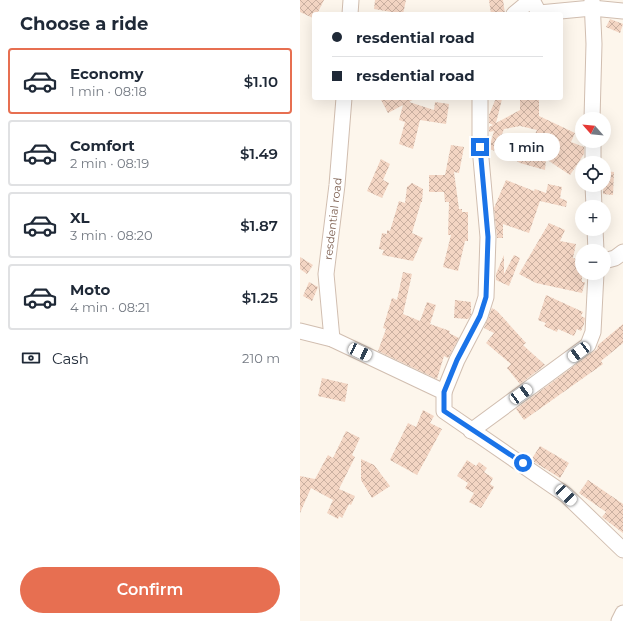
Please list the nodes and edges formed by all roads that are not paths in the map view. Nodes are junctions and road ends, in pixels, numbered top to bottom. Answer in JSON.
{"nodes":[{"id":1,"x":351,"y":0,"type":"edge"},
{"id":2,"x":531,"y":0,"type":"edge"},
{"id":3,"x":592,"y":4,"type":"edge"},
{"id":4,"x":623,"y":11,"type":"edge"},
{"id":5,"x":350,"y":12,"type":"edge"},
{"id":6,"x":516,"y":12,"type":"edge"},
{"id":7,"x":538,"y":12,"type":"edge"},
{"id":8,"x":545,"y":12,"type":"edge"},
{"id":9,"x":344,"y":100,"type":"edge"},
{"id":10,"x":480,"y":100,"type":"edge"},
{"id":11,"x":592,"y":112,"type":"edge"},
{"id":12,"x":623,"y":252,"type":"edge"},
{"id":13,"x":611,"y":259,"type":"edge"},
{"id":14,"x":596,"y":280,"type":"edge"},
{"id":15,"x":300,"y":331,"type":"edge"},
{"id":16,"x":332,"y":339,"type":"junction"},
{"id":17,"x":444,"y":392,"type":"junction"},
{"id":18,"x":471,"y":430,"type":"junction"},
{"id":19,"x":623,"y":550,"type":"edge"},
{"id":20,"x":623,"y":614,"type":"edge"},
{"id":21,"x":619,"y":621,"type":"edge"}],
"edges":[{"from":1,"to":5,"type":"street"},
{"from":2,"to":6,"type":"street"},
{"from":2,"to":7,"type":"street"},
{"from":3,"to":4,"type":"street"},
{"from":3,"to":8,"type":"street"},
{"from":3,"to":11,"type":"street"},
{"from":9,"to":16,"type":"street","name":"resdential road"},
{"from":10,"to":17,"type":"street"},
{"from":12,"to":13,"type":"street"},
{"from":14,"to":18,"type":"street"},
{"from":15,"to":16,"type":"street"},
{"from":16,"to":17,"type":"street"},
{"from":17,"to":18,"type":"street"},
{"from":18,"to":19,"type":"street"},
{"from":20,"to":21,"type":"street"}]}
